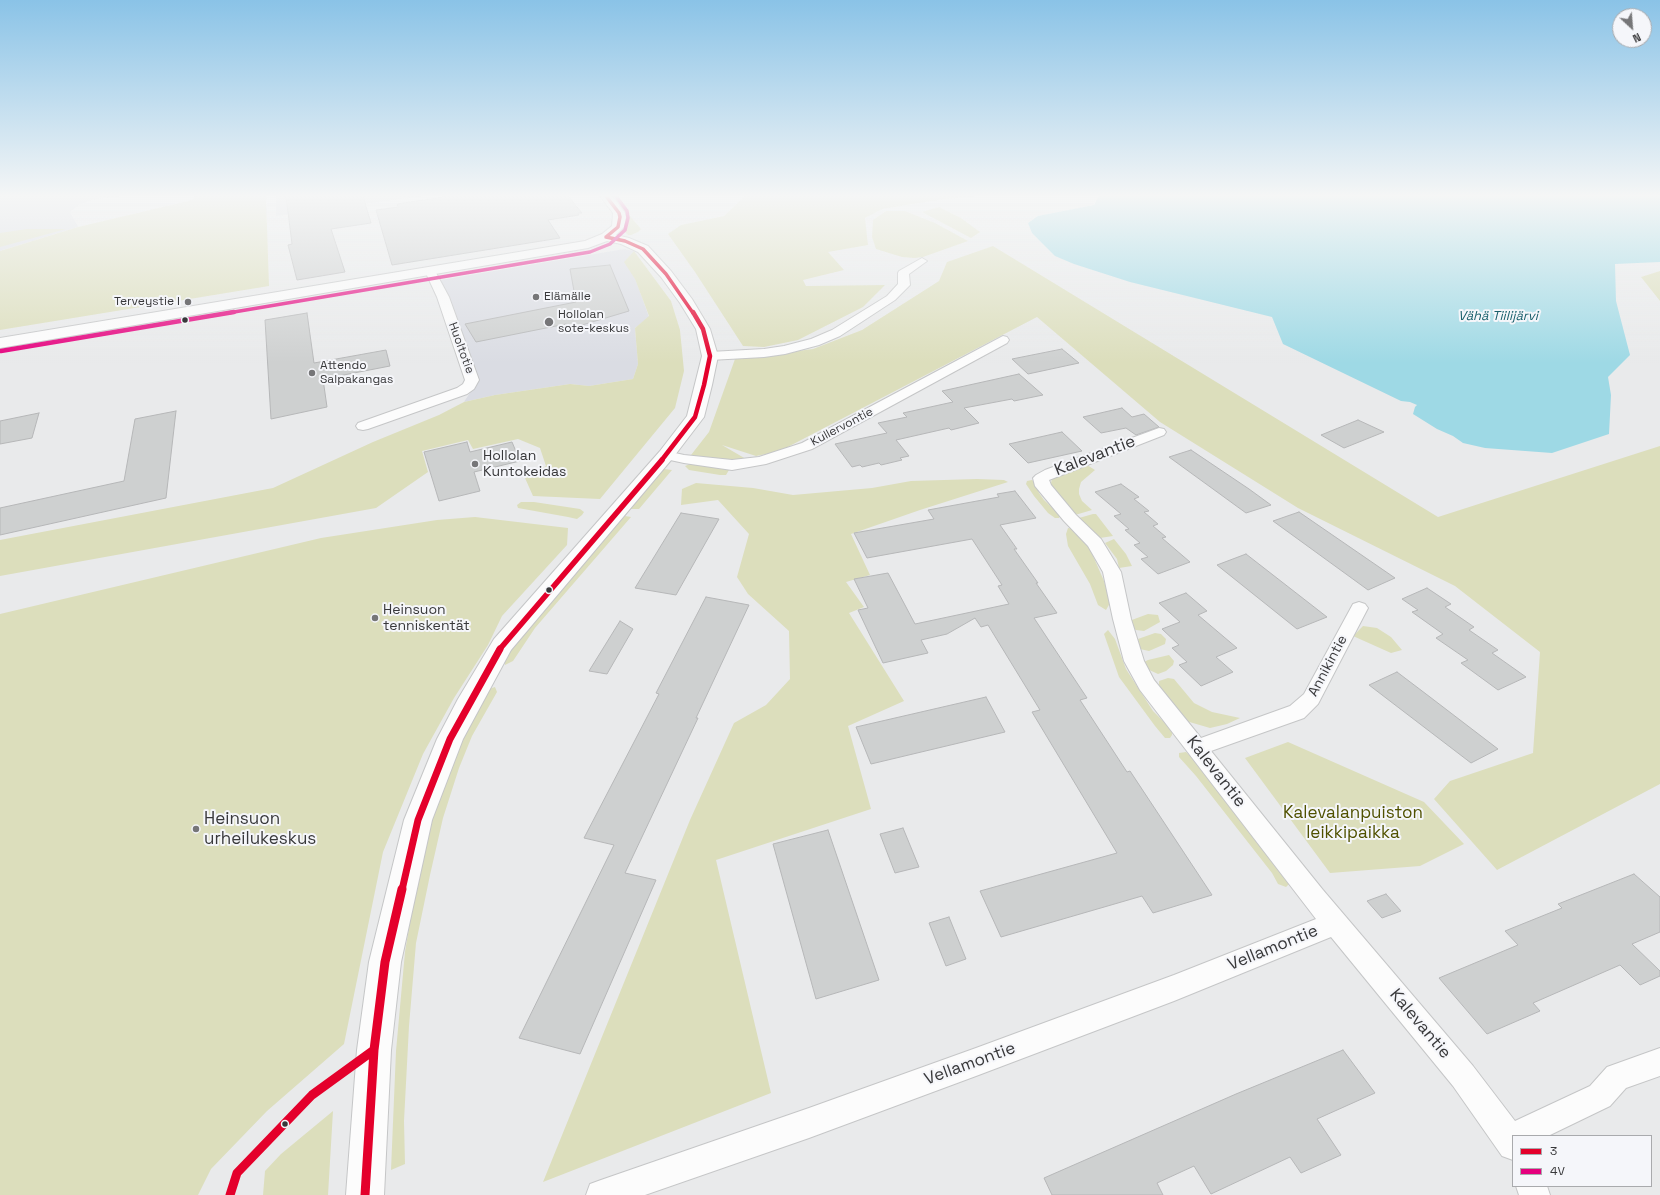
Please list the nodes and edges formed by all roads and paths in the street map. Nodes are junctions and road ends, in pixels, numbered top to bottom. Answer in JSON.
{"nodes":[{"id":1,"x":544,"y":252,"type":"edge"},
{"id":2,"x":646,"y":252,"type":"edge"},
{"id":3,"x":922,"y":262,"type":"dead end"},
{"id":4,"x":430,"y":271,"type":"junction"},
{"id":5,"x":1003,"y":340,"type":"dead end"},
{"id":6,"x":0,"y":343,"type":"edge"},
{"id":7,"x":710,"y":356,"type":"junction"},
{"id":8,"x":364,"y":426,"type":"dead end"},
{"id":9,"x":1159,"y":432,"type":"dead end"},
{"id":10,"x":666,"y":455,"type":"junction"},
{"id":11,"x":1359,"y":608,"type":"dead end"},
{"id":12,"x":1197,"y":748,"type":"junction"},
{"id":13,"x":1335,"y":923,"type":"junction"},
{"id":14,"x":1660,"y":1062,"type":"edge"},
{"id":15,"x":1521,"y":1135,"type":"edge"},
{"id":16,"x":1512,"y":1138,"type":"edge"},
{"id":17,"x":365,"y":1195,"type":"edge"},
{"id":18,"x":601,"y":1195,"type":"edge"}],
"edges":[{"from":1,"to":4,"type":"street"},
{"from":2,"to":7,"type":"street"},
{"from":3,"to":7,"type":"street"},
{"from":4,"to":6,"type":"street"},
{"from":4,"to":8,"type":"street","name":"Huoltotie"},
{"from":5,"to":10,"type":"street","name":"Kullervontie"},
{"from":7,"to":10,"type":"street"},
{"from":9,"to":12,"type":"street","name":"Kalevantie"},
{"from":10,"to":17,"type":"street"},
{"from":11,"to":12,"type":"street","name":"Annikintie"},
{"from":12,"to":13,"type":"street","name":"Kalevantie"},
{"from":13,"to":16,"type":"street","name":"Kalevantie"},
{"from":13,"to":18,"type":"street","name":"Vellamontie"},
{"from":14,"to":15,"type":"street"}]}
